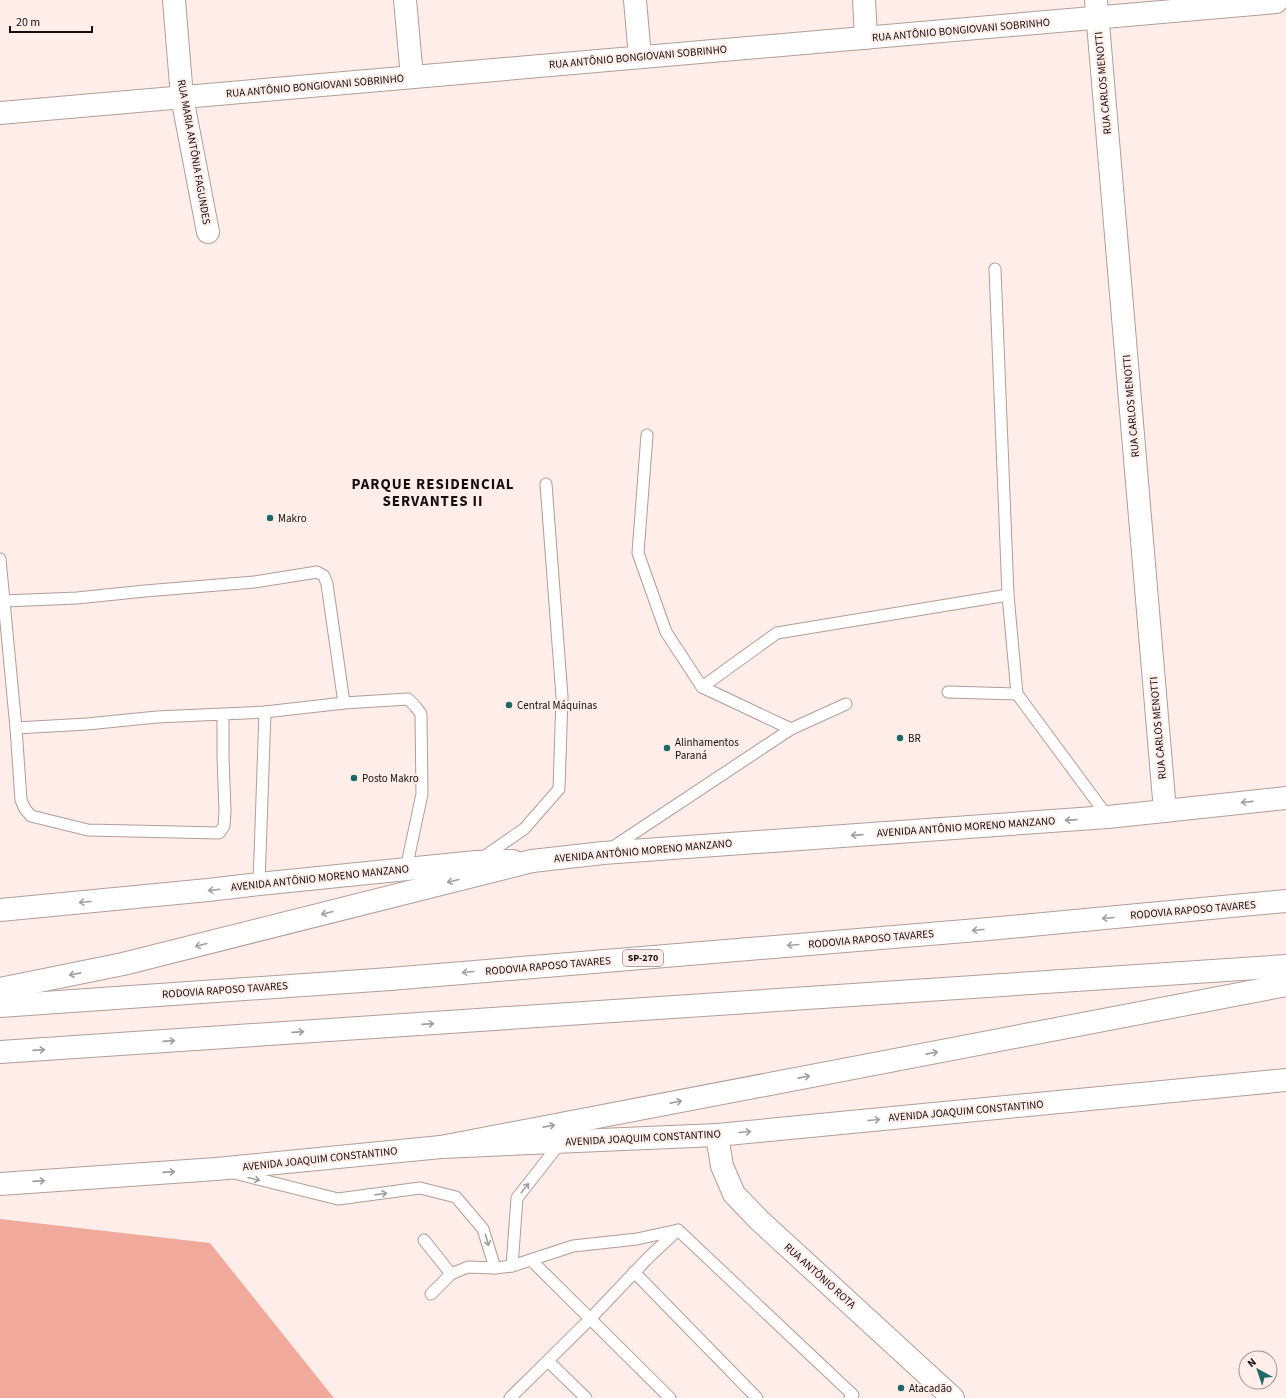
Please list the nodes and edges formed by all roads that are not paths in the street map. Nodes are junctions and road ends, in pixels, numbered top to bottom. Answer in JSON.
{"nodes":[{"id":1,"x":174,"y":0,"type":"edge"},
{"id":2,"x":405,"y":0,"type":"edge"},
{"id":3,"x":635,"y":0,"type":"edge"},
{"id":4,"x":864,"y":0,"type":"edge"},
{"id":5,"x":1279,"y":4,"type":"edge"},
{"id":6,"x":1097,"y":9,"type":"edge"},
{"id":7,"x":866,"y":38,"type":"junction"},
{"id":8,"x":640,"y":57,"type":"junction"},
{"id":9,"x":412,"y":77,"type":"junction"},
{"id":10,"x":182,"y":97,"type":"junction"},
{"id":11,"x":0,"y":113,"type":"edge"},
{"id":12,"x":208,"y":232,"type":"dead end"},
{"id":13,"x":995,"y":269,"type":"dead end"},
{"id":14,"x":647,"y":435,"type":"dead end"},
{"id":15,"x":546,"y":484,"type":"dead end"},
{"id":16,"x":0,"y":559,"type":"edge"},
{"id":17,"x":1008,"y":595,"type":"junction"},
{"id":18,"x":4,"y":601,"type":"junction"},
{"id":19,"x":702,"y":687,"type":"junction"},
{"id":20,"x":948,"y":692,"type":"dead end"},
{"id":21,"x":1017,"y":694,"type":"junction"},
{"id":22,"x":344,"y":703,"type":"junction"},
{"id":23,"x":846,"y":704,"type":"dead end"},
{"id":24,"x":265,"y":712,"type":"junction"},
{"id":25,"x":222,"y":714,"type":"junction"},
{"id":26,"x":16,"y":728,"type":"junction"},
{"id":27,"x":791,"y":729,"type":"junction"},
{"id":28,"x":1286,"y":798,"type":"edge"},
{"id":29,"x":1165,"y":811,"type":"junction"},
{"id":30,"x":1108,"y":817,"type":"junction"},
{"id":31,"x":602,"y":853,"type":"junction"},
{"id":32,"x":532,"y":861,"type":"junction"},
{"id":33,"x":476,"y":862,"type":"junction"},
{"id":34,"x":406,"y":869,"type":"junction"},
{"id":35,"x":259,"y":884,"type":"junction"},
{"id":36,"x":1286,"y":901,"type":"edge"},
{"id":37,"x":0,"y":910,"type":"edge"},
{"id":38,"x":1286,"y":966,"type":"edge"},
{"id":39,"x":1286,"y":985,"type":"edge"},
{"id":40,"x":0,"y":988,"type":"edge"},
{"id":41,"x":0,"y":1006,"type":"edge"},
{"id":42,"x":0,"y":1052,"type":"edge"},
{"id":43,"x":1286,"y":1080,"type":"edge"},
{"id":44,"x":717,"y":1135,"type":"junction"},
{"id":45,"x":562,"y":1142,"type":"junction"},
{"id":46,"x":441,"y":1147,"type":"junction"},
{"id":47,"x":216,"y":1169,"type":"junction"},
{"id":48,"x":0,"y":1184,"type":"edge"},
{"id":49,"x":678,"y":1230,"type":"junction"},
{"id":50,"x":424,"y":1240,"type":"dead end"},
{"id":51,"x":531,"y":1260,"type":"junction"},
{"id":52,"x":512,"y":1266,"type":"junction"},
{"id":53,"x":495,"y":1268,"type":"junction"},
{"id":54,"x":634,"y":1272,"type":"junction"},
{"id":55,"x":451,"y":1274,"type":"junction"},
{"id":56,"x":431,"y":1294,"type":"dead end"},
{"id":57,"x":590,"y":1319,"type":"junction"},
{"id":58,"x":548,"y":1361,"type":"junction"},
{"id":59,"x":510,"y":1398,"type":"edge"},
{"id":60,"x":586,"y":1398,"type":"edge"},
{"id":61,"x":670,"y":1398,"type":"edge"},
{"id":62,"x":757,"y":1398,"type":"edge"},
{"id":63,"x":850,"y":1398,"type":"edge"},
{"id":64,"x":953,"y":1398,"type":"edge"}],
"edges":[{"from":1,"to":10,"type":"main road","name":"RUA MARIA ANTÔNIA FAGUNDES"},
{"from":2,"to":9,"type":"main road"},
{"from":3,"to":8,"type":"main road"},
{"from":4,"to":7,"type":"main road"},
{"from":5,"to":6,"type":"main road","name":"RUA ANTÔNIO BONGIOVANI SOBRINHO"},
{"from":6,"to":7,"type":"main road","name":"RUA ANTÔNIO BONGIOVANI SOBRINHO"},
{"from":6,"to":29,"type":"main road","name":"RUA CARLOS MENOTTI"},
{"from":7,"to":8,"type":"main road","name":"RUA ANTÔNIO BONGIOVANI SOBRINHO"},
{"from":8,"to":9,"type":"main road","name":"RUA ANTÔNIO BONGIOVANI SOBRINHO"},
{"from":9,"to":10,"type":"main road","name":"RUA ANTÔNIO BONGIOVANI SOBRINHO"},
{"from":10,"to":11,"type":"main road","name":"RUA ANTÔNIO BONGIOVANI SOBRINHO"},
{"from":10,"to":12,"type":"main road","name":"RUA MARIA ANTÔNIA FAGUNDES"},
{"from":13,"to":17,"type":"lane"},
{"from":14,"to":19,"type":"lane"},
{"from":15,"to":33,"type":"lane"},
{"from":16,"to":18,"type":"lane"},
{"from":17,"to":19,"type":"lane"},
{"from":17,"to":21,"type":"lane"},
{"from":18,"to":22,"type":"lane"},
{"from":18,"to":26,"type":"lane"},
{"from":19,"to":27,"type":"lane"},
{"from":20,"to":21,"type":"lane"},
{"from":21,"to":30,"type":"lane"},
{"from":22,"to":24,"type":"lane"},
{"from":22,"to":34,"type":"lane"},
{"from":23,"to":27,"type":"lane"},
{"from":24,"to":25,"type":"lane"},
{"from":24,"to":35,"type":"lane"},
{"from":25,"to":26,"type":"lane"},
{"from":25,"to":26,"type":"lane"},
{"from":27,"to":31,"type":"lane"},
{"from":28,"to":29,"type":"main road","name":"AVENIDA ANTÔNIO MORENO MANZANO","one_way":true},
{"from":29,"to":30,"type":"main road","name":"AVENIDA ANTÔNIO MORENO MANZANO"},
{"from":30,"to":31,"type":"main road","name":"AVENIDA ANTÔNIO MORENO MANZANO","one_way":true},
{"from":31,"to":32,"type":"main road","name":"AVENIDA ANTÔNIO MORENO MANZANO"},
{"from":32,"to":33,"type":"main road","name":"AVENIDA ANTÔNIO MORENO MANZANO"},
{"from":32,"to":40,"type":"main road","one_way":true},
{"from":33,"to":34,"type":"main road","name":"AVENIDA ANTÔNIO MORENO MANZANO"},
{"from":34,"to":35,"type":"main road","name":"AVENIDA ANTÔNIO MORENO MANZANO"},
{"from":35,"to":37,"type":"main road","name":"AVENIDA ANTÔNIO MORENO MANZANO","one_way":true},
{"from":36,"to":41,"type":"main road","name":"RODOVIA RAPOSO TAVARES","number":"SP-270","one_way":true},
{"from":42,"to":38,"type":"main road","one_way":true},
{"from":46,"to":39,"type":"main road","one_way":true},
{"from":44,"to":43,"type":"main road","name":"AVENIDA JOAQUIM CONSTANTINO","one_way":true},
{"from":44,"to":45,"type":"main road","name":"AVENIDA JOAQUIM CONSTANTINO"},
{"from":44,"to":64,"type":"main road","name":"RUA ANTÔNIO ROTA"},
{"from":45,"to":46,"type":"main road","name":"AVENIDA JOAQUIM CONSTANTINO"},
{"from":52,"to":45,"type":"lane","one_way":true},
{"from":46,"to":47,"type":"main road","name":"AVENIDA JOAQUIM CONSTANTINO"},
{"from":48,"to":47,"type":"main road","name":"AVENIDA JOAQUIM CONSTANTINO","one_way":true},
{"from":47,"to":53,"type":"lane","one_way":true},
{"from":49,"to":51,"type":"lane"},
{"from":49,"to":54,"type":"lane"},
{"from":49,"to":63,"type":"lane"},
{"from":50,"to":55,"type":"lane"},
{"from":51,"to":52,"type":"lane"},
{"from":51,"to":57,"type":"lane"},
{"from":52,"to":53,"type":"lane"},
{"from":53,"to":55,"type":"lane"},
{"from":54,"to":57,"type":"lane"},
{"from":54,"to":62,"type":"lane"},
{"from":55,"to":56,"type":"lane"},
{"from":57,"to":58,"type":"lane"},
{"from":57,"to":61,"type":"lane"},
{"from":58,"to":59,"type":"lane"},
{"from":58,"to":60,"type":"lane"}]}
